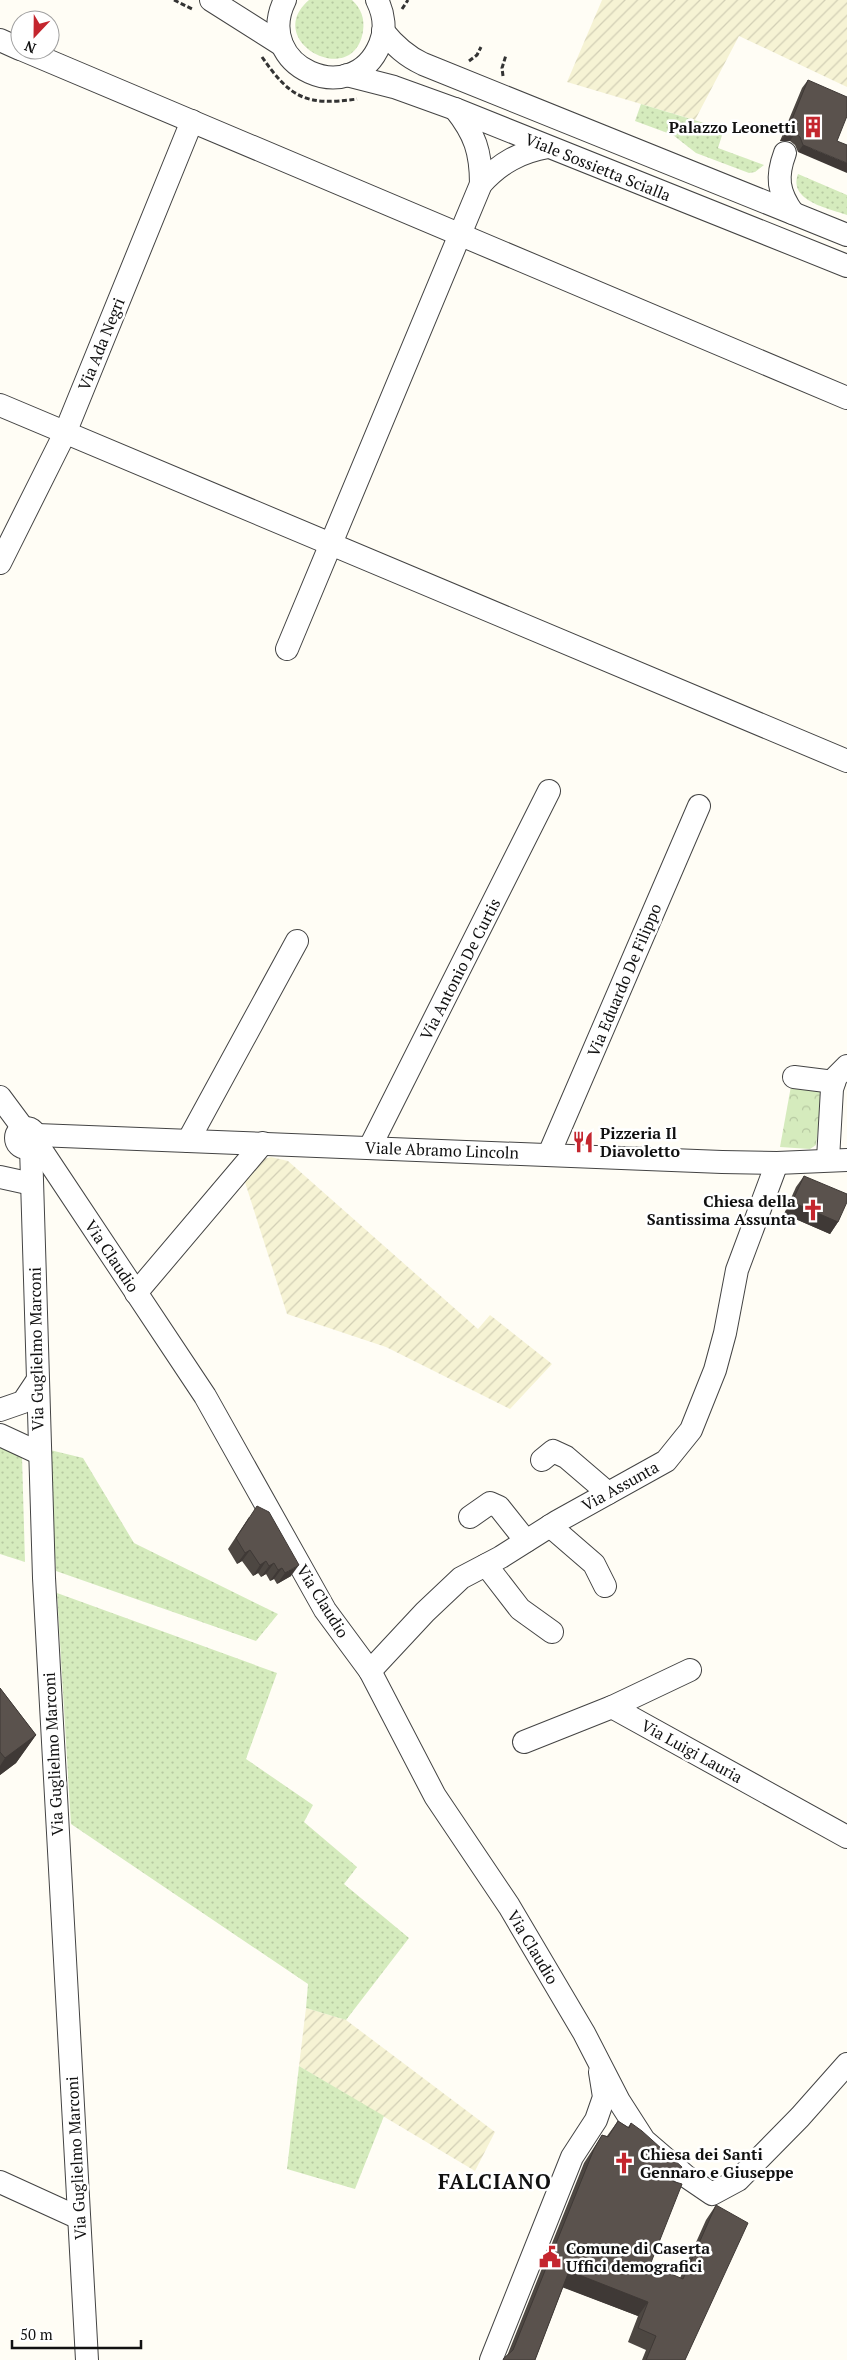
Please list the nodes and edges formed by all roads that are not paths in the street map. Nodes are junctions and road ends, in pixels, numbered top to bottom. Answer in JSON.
{"nodes":[{"id":1,"x":211,"y":0,"type":"edge"},
{"id":2,"x":285,"y":0,"type":"edge"},
{"id":3,"x":377,"y":0,"type":"edge"},
{"id":4,"x":383,"y":31,"type":"junction"},
{"id":5,"x":282,"y":45,"type":"junction"},
{"id":6,"x":48,"y":60,"type":"edge"},
{"id":7,"x":347,"y":75,"type":"junction"},
{"id":8,"x":454,"y":109,"type":"junction"},
{"id":9,"x":192,"y":121,"type":"junction"},
{"id":10,"x":548,"y":147,"type":"junction"},
{"id":11,"x":481,"y":184,"type":"junction"},
{"id":12,"x":740,"y":191,"type":"junction"},
{"id":13,"x":793,"y":213,"type":"junction"},
{"id":14,"x":459,"y":234,"type":"junction"},
{"id":15,"x":847,"y":235,"type":"edge"},
{"id":16,"x":847,"y":266,"type":"edge"},
{"id":17,"x":847,"y":398,"type":"edge"},
{"id":18,"x":0,"y":405,"type":"edge"},
{"id":19,"x":65,"y":433,"type":"junction"},
{"id":20,"x":331,"y":543,"type":"junction"},
{"id":21,"x":0,"y":564,"type":"edge"},
{"id":22,"x":287,"y":649,"type":"dead end"},
{"id":23,"x":847,"y":761,"type":"edge"},
{"id":24,"x":549,"y":791,"type":"dead end"},
{"id":25,"x":699,"y":806,"type":"dead end"},
{"id":26,"x":297,"y":941,"type":"dead end"},
{"id":27,"x":841,"y":1074,"type":"edge"},
{"id":28,"x":794,"y":1077,"type":"dead end"},
{"id":29,"x":0,"y":1097,"type":"edge"},
{"id":30,"x":32,"y":1138,"type":"junction"},
{"id":31,"x":188,"y":1140,"type":"junction"},
{"id":32,"x":264,"y":1143,"type":"junction"},
{"id":33,"x":370,"y":1147,"type":"junction"},
{"id":34,"x":549,"y":1154,"type":"junction"},
{"id":35,"x":837,"y":1159,"type":"edge"},
{"id":36,"x":777,"y":1162,"type":"junction"},
{"id":37,"x":0,"y":1177,"type":"edge"},
{"id":38,"x":32,"y":1184,"type":"junction"},
{"id":39,"x":136,"y":1293,"type":"junction"},
{"id":40,"x":37,"y":1382,"type":"junction"},
{"id":41,"x":0,"y":1410,"type":"edge"},
{"id":42,"x":0,"y":1435,"type":"edge"},
{"id":43,"x":38,"y":1453,"type":"junction"},
{"id":44,"x":542,"y":1460,"type":"dead end"},
{"id":45,"x":608,"y":1493,"type":"junction"},
{"id":46,"x":470,"y":1517,"type":"dead end"},
{"id":47,"x":550,"y":1526,"type":"junction"},
{"id":48,"x":526,"y":1541,"type":"junction"},
{"id":49,"x":486,"y":1565,"type":"junction"},
{"id":50,"x":605,"y":1586,"type":"dead end"},
{"id":51,"x":552,"y":1632,"type":"dead end"},
{"id":52,"x":690,"y":1670,"type":"dead end"},
{"id":53,"x":370,"y":1671,"type":"junction"},
{"id":54,"x":612,"y":1707,"type":"junction"},
{"id":55,"x":524,"y":1742,"type":"dead end"},
{"id":56,"x":847,"y":1837,"type":"edge"},
{"id":57,"x":847,"y":2064,"type":"edge"},
{"id":58,"x":600,"y":2067,"type":"junction"},
{"id":59,"x":596,"y":2120,"type":"junction"},
{"id":60,"x":644,"y":2140,"type":"junction"},
{"id":61,"x":0,"y":2182,"type":"edge"},
{"id":62,"x":79,"y":2218,"type":"junction"},
{"id":63,"x":87,"y":2360,"type":"edge"},
{"id":64,"x":491,"y":2360,"type":"edge"}],
"edges":[{"from":1,"to":5,"type":"street","name":"Viale Sossietta Scialla"},
{"from":2,"to":5,"type":"street"},
{"from":3,"to":4,"type":"street","name":"Viale Sossietta Scialla"},
{"from":4,"to":7,"type":"street","name":"Viale Sossietta Scialla"},
{"from":4,"to":12,"type":"street","name":"Viale Sossietta Scialla"},
{"from":5,"to":7,"type":"street","name":"Viale Sossietta Scialla"},
{"from":6,"to":9,"type":"street"},
{"from":7,"to":8,"type":"street","name":"Viale Sossietta Scialla"},
{"from":8,"to":10,"type":"street","name":"Viale Sossietta Scialla"},
{"from":8,"to":11,"type":"street"},
{"from":9,"to":14,"type":"street"},
{"from":9,"to":19,"type":"street","name":"Via Ada Negri"},
{"from":10,"to":11,"type":"street"},
{"from":10,"to":16,"type":"street","name":"Viale Sossietta Scialla"},
{"from":11,"to":14,"type":"street"},
{"from":12,"to":13,"type":"street","name":"Viale Sossietta Scialla"},
{"from":12,"to":13,"type":"street"},
{"from":13,"to":15,"type":"street","name":"Viale Sossietta Scialla"},
{"from":14,"to":17,"type":"street"},
{"from":14,"to":20,"type":"street"},
{"from":18,"to":19,"type":"street"},
{"from":19,"to":20,"type":"street"},
{"from":19,"to":21,"type":"street","name":"Via Ada Negri"},
{"from":20,"to":22,"type":"street"},
{"from":20,"to":23,"type":"street"},
{"from":24,"to":33,"type":"street","name":"Via Antonio De Curtis"},
{"from":25,"to":34,"type":"street","name":"Via Eduardo De Filippo"},
{"from":26,"to":31,"type":"street"},
{"from":27,"to":28,"type":"street"},
{"from":27,"to":35,"type":"street"},
{"from":29,"to":30,"type":"street","name":"Via Claudio"},
{"from":30,"to":31,"type":"street","name":"Viale Abramo Lincoln"},
{"from":30,"to":38,"type":"street","name":"Via Guglielmo Marconi"},
{"from":30,"to":39,"type":"street","name":"Via Claudio"},
{"from":31,"to":32,"type":"street","name":"Viale Abramo Lincoln"},
{"from":32,"to":33,"type":"street","name":"Viale Abramo Lincoln"},
{"from":32,"to":39,"type":"street"},
{"from":33,"to":34,"type":"street","name":"Viale Abramo Lincoln"},
{"from":34,"to":36,"type":"street","name":"Viale Abramo Lincoln"},
{"from":35,"to":36,"type":"street","name":"Viale Abramo Lincoln"},
{"from":36,"to":45,"type":"street","name":"Via Assunta"},
{"from":37,"to":38,"type":"street"},
{"from":38,"to":40,"type":"street","name":"Via Guglielmo Marconi"},
{"from":39,"to":53,"type":"street","name":"Via Claudio"},
{"from":40,"to":41,"type":"street"},
{"from":40,"to":43,"type":"street","name":"Via Guglielmo Marconi"},
{"from":42,"to":43,"type":"street"},
{"from":43,"to":62,"type":"street","name":"Via Guglielmo Marconi"},
{"from":44,"to":45,"type":"street"},
{"from":45,"to":47,"type":"street","name":"Via Assunta"},
{"from":46,"to":48,"type":"street"},
{"from":47,"to":48,"type":"street","name":"Via Assunta"},
{"from":47,"to":50,"type":"street"},
{"from":48,"to":49,"type":"street","name":"Via Assunta"},
{"from":49,"to":51,"type":"street"},
{"from":49,"to":53,"type":"street","name":"Via Assunta"},
{"from":52,"to":54,"type":"street","name":"Via Luigi Lauria"},
{"from":53,"to":58,"type":"street","name":"Via Claudio"},
{"from":54,"to":55,"type":"street"},
{"from":54,"to":56,"type":"street","name":"Via Luigi Lauria"},
{"from":57,"to":60,"type":"street"},
{"from":58,"to":59,"type":"street"},
{"from":58,"to":60,"type":"street"},
{"from":59,"to":60,"type":"street"},
{"from":59,"to":64,"type":"street"},
{"from":61,"to":62,"type":"street"},
{"from":62,"to":63,"type":"street","name":"Via Guglielmo Marconi"}]}
